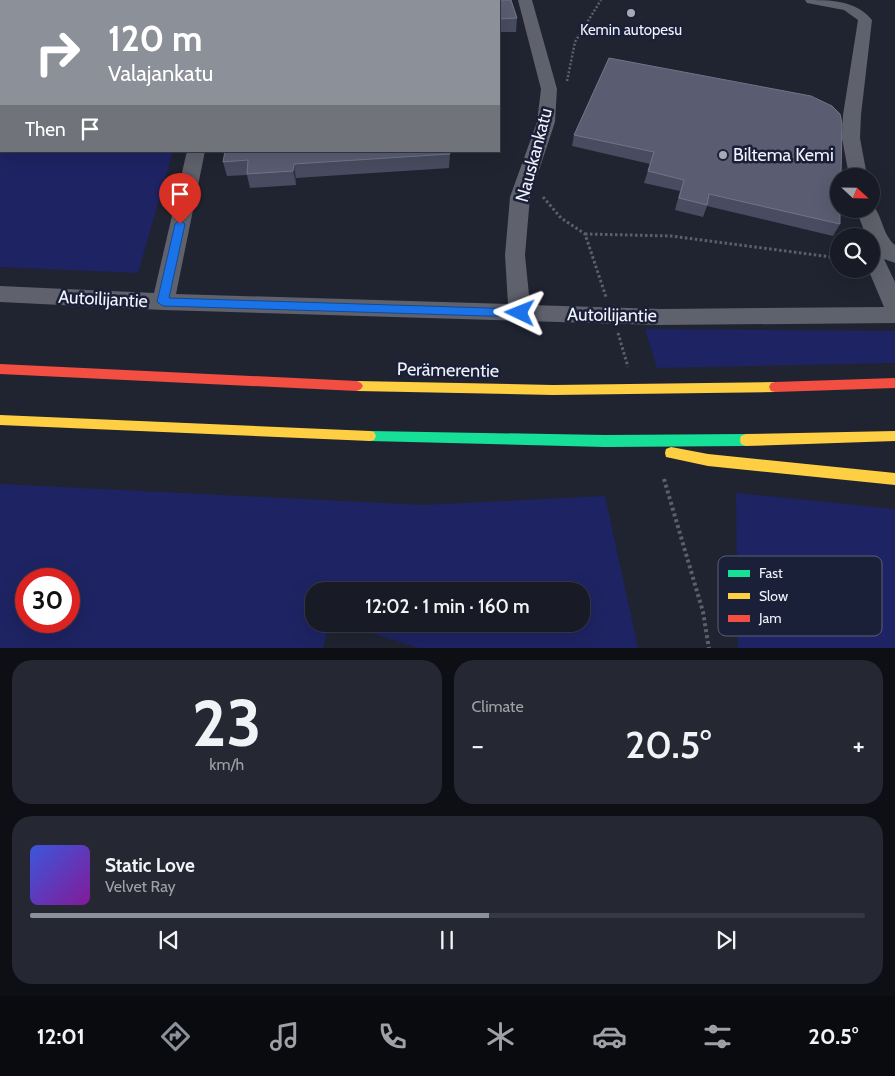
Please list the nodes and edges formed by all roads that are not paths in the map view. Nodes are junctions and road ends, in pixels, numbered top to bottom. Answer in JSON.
{"nodes":[{"id":1,"x":524,"y":0,"type":"edge"},
{"id":2,"x":812,"y":0,"type":"edge"},
{"id":3,"x":196,"y":152,"type":"edge"},
{"id":4,"x":857,"y":168,"type":"edge"},
{"id":5,"x":880,"y":243,"type":"edge"},
{"id":6,"x":895,"y":256,"type":"edge"},
{"id":7,"x":880,"y":272,"type":"edge"},
{"id":8,"x":0,"y":294,"type":"edge"},
{"id":9,"x":163,"y":302,"type":"junction"},
{"id":10,"x":895,"y":306,"type":"edge"},
{"id":11,"x":520,"y":313,"type":"junction"},
{"id":12,"x":895,"y":315,"type":"edge"},
{"id":13,"x":0,"y":369,"type":"edge"},
{"id":14,"x":895,"y":383,"type":"edge"},
{"id":15,"x":0,"y":420,"type":"edge"},
{"id":16,"x":895,"y":436,"type":"edge"},
{"id":17,"x":605,"y":441,"type":"junction"},
{"id":18,"x":895,"y":479,"type":"edge"}],
"edges":[{"from":1,"to":11,"type":"street","name":"Nauskankatu"},
{"from":2,"to":4,"type":"street"},
{"from":3,"to":9,"type":"street"},
{"from":5,"to":6,"type":"street"},
{"from":7,"to":10,"type":"street"},
{"from":8,"to":9,"type":"street","name":"Autoilijantie"},
{"from":9,"to":11,"type":"street","name":"Autoilijantie"},
{"from":11,"to":12,"type":"street","name":"Autoilijantie"},
{"from":13,"to":14,"type":"highway","name":"Perämerentie"},
{"from":15,"to":17,"type":"highway"},
{"from":16,"to":17,"type":"highway"},
{"from":17,"to":18,"type":"highway"}]}
